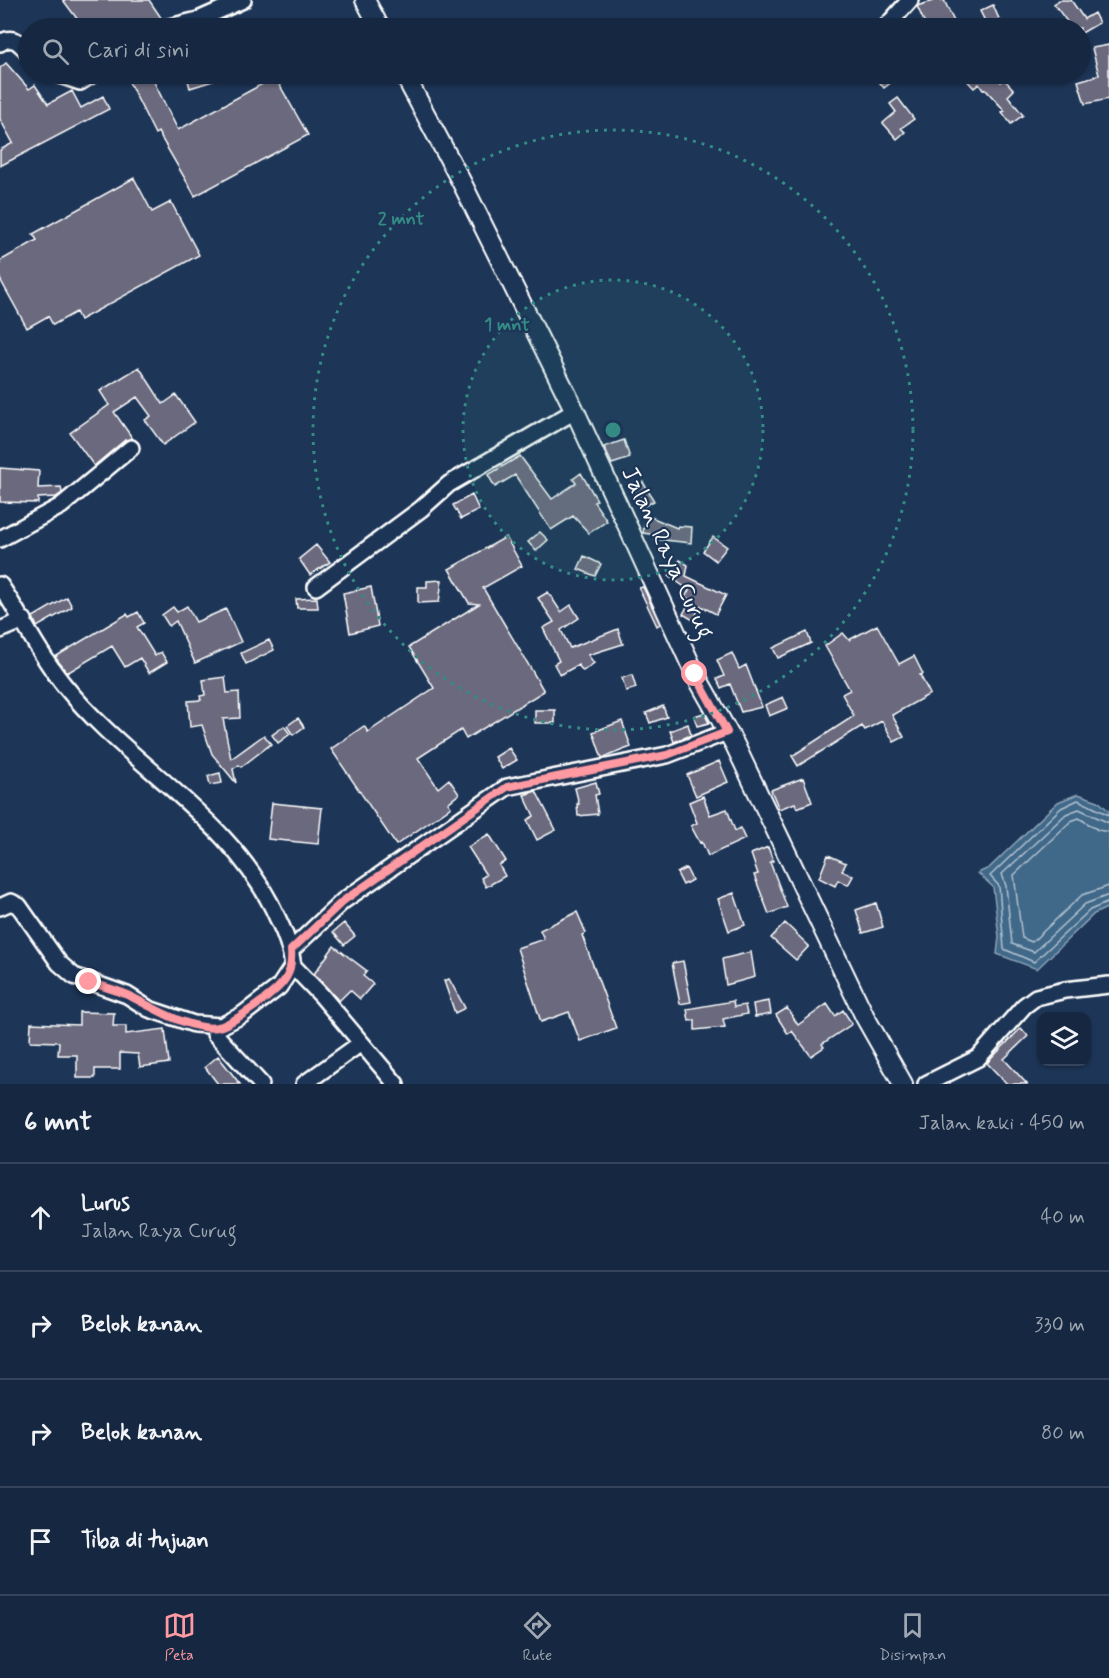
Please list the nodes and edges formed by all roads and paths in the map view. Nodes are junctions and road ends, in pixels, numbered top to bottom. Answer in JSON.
{"nodes":[{"id":1,"x":243,"y":0,"type":"edge"},
{"id":2,"x":365,"y":0,"type":"edge"},
{"id":3,"x":910,"y":0,"type":"edge"},
{"id":4,"x":202,"y":18,"type":"edge"},
{"id":5,"x":375,"y":18,"type":"edge"},
{"id":6,"x":896,"y":18,"type":"edge"},
{"id":7,"x":18,"y":41,"type":"edge"},
{"id":8,"x":0,"y":43,"type":"edge"},
{"id":9,"x":409,"y":84,"type":"edge"},
{"id":10,"x":576,"y":411,"type":"junction"},
{"id":11,"x":131,"y":448,"type":"dead end"},
{"id":12,"x":0,"y":539,"type":"edge"},
{"id":13,"x":0,"y":585,"type":"edge"},
{"id":14,"x":316,"y":587,"type":"dead end"},
{"id":15,"x":24,"y":620,"type":"junction"},
{"id":16,"x":0,"y":630,"type":"edge"},
{"id":17,"x":727,"y":732,"type":"junction"},
{"id":18,"x":0,"y":907,"type":"edge"},
{"id":19,"x":291,"y":950,"type":"junction"},
{"id":20,"x":293,"y":966,"type":"junction"},
{"id":21,"x":1109,"y":986,"type":"edge"},
{"id":22,"x":222,"y":1026,"type":"junction"},
{"id":23,"x":361,"y":1043,"type":"junction"},
{"id":24,"x":261,"y":1084,"type":"edge"},
{"id":25,"x":304,"y":1084,"type":"edge"},
{"id":26,"x":396,"y":1084,"type":"edge"},
{"id":27,"x":903,"y":1084,"type":"edge"},
{"id":28,"x":926,"y":1084,"type":"edge"}],
"edges":[{"from":1,"to":4,"type":"street"},
{"from":2,"to":5,"type":"street"},
{"from":3,"to":6,"type":"street"},
{"from":7,"to":8,"type":"street"},
{"from":9,"to":10,"type":"street","name":"Jalan Raya Curug"},
{"from":10,"to":14,"type":"street"},
{"from":10,"to":17,"type":"street","name":"Jalan Raya Curug"},
{"from":11,"to":12,"type":"street"},
{"from":13,"to":15,"type":"street"},
{"from":15,"to":16,"type":"street"},
{"from":15,"to":19,"type":"street"},
{"from":17,"to":19,"type":"street"},
{"from":17,"to":27,"type":"street","name":"Jalan Raya Curug"},
{"from":18,"to":22,"type":"street"},
{"from":19,"to":20,"type":"street"},
{"from":20,"to":22,"type":"street"},
{"from":20,"to":23,"type":"street"},
{"from":21,"to":28,"type":"street"},
{"from":22,"to":24,"type":"street"},
{"from":23,"to":25,"type":"street"},
{"from":23,"to":26,"type":"street"}]}
